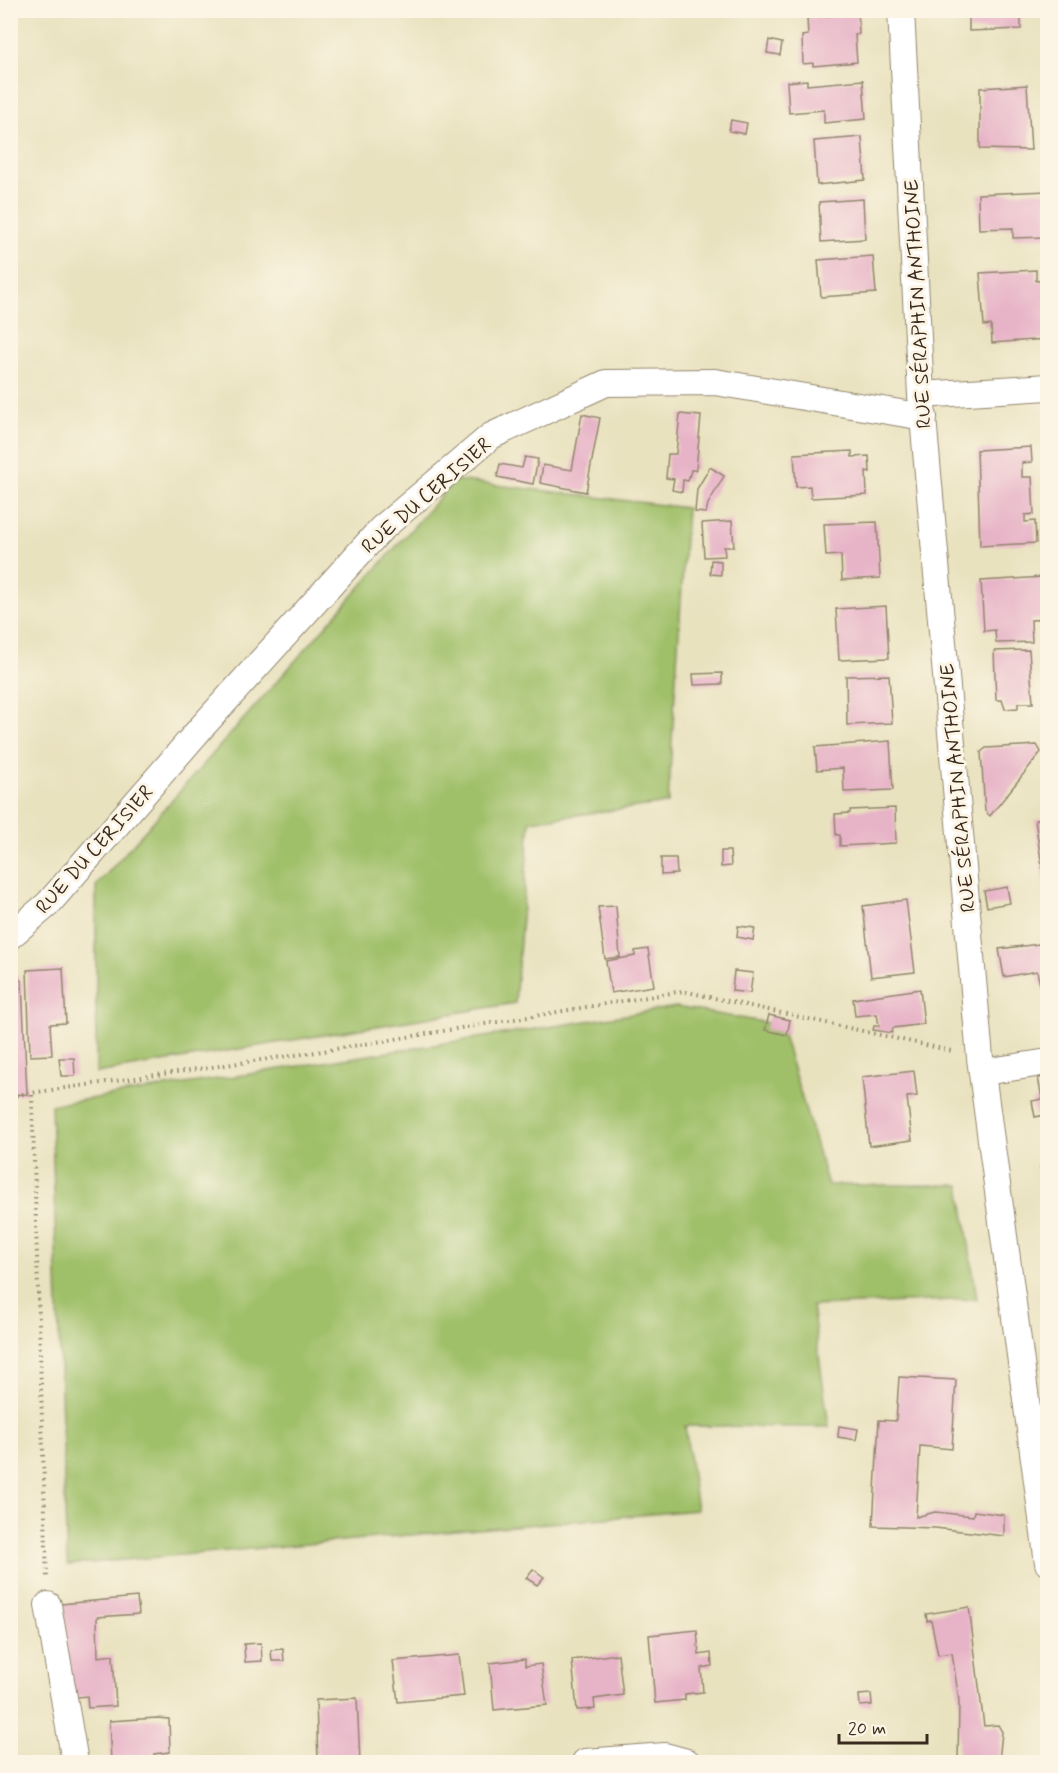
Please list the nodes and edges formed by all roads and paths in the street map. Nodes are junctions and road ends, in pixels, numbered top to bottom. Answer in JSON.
{"nodes":[{"id":1,"x":901,"y":10,"type":"edge"},
{"id":2,"x":1047,"y":387,"type":"edge"},
{"id":3,"x":922,"y":406,"type":"junction"},
{"id":4,"x":10,"y":936,"type":"edge"},
{"id":5,"x":1047,"y":1062,"type":"edge"},
{"id":6,"x":982,"y":1065,"type":"junction"},
{"id":7,"x":32,"y":1095,"type":"junction"},
{"id":8,"x":10,"y":1096,"type":"edge"},
{"id":9,"x":1047,"y":1563,"type":"edge"},
{"id":10,"x":48,"y":1605,"type":"joint"},
{"id":11,"x":75,"y":1762,"type":"edge"},
{"id":12,"x":585,"y":1762,"type":"edge"},
{"id":13,"x":687,"y":1762,"type":"edge"}],
"edges":[{"from":1,"to":3,"type":"street","name":"RUE SÉRAPHIN ANTHOINE"},
{"from":2,"to":3,"type":"street","name":"RUE DU CERISIER"},
{"from":3,"to":4,"type":"street","name":"RUE DU CERISIER"},
{"from":3,"to":6,"type":"street","name":"RUE SÉRAPHIN ANTHOINE"},
{"from":5,"to":6,"type":"street"},
{"from":6,"to":7,"type":"path"},
{"from":6,"to":9,"type":"street","name":"RUE SÉRAPHIN ANTHOINE"},
{"from":7,"to":8,"type":"path"},
{"from":7,"to":10,"type":"path"},
{"from":10,"to":11,"type":"street"},
{"from":12,"to":13,"type":"street"}]}
